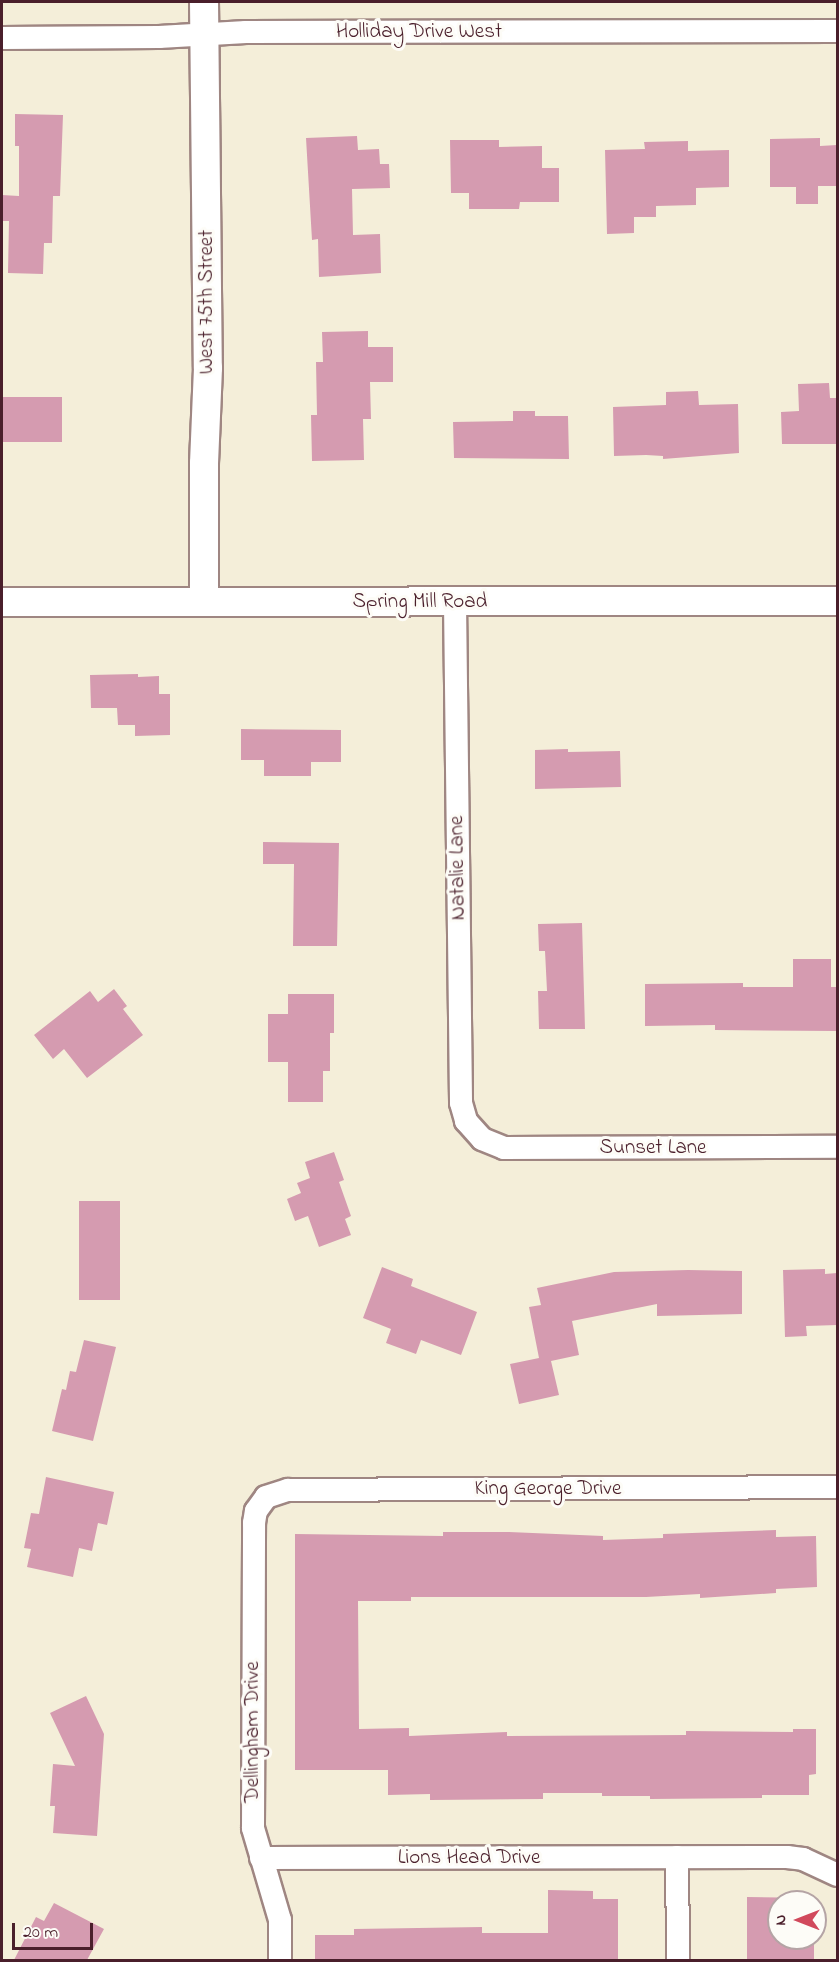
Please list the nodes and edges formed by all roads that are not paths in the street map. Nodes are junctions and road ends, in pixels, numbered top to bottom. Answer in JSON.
{"nodes":[{"id":1,"x":204,"y":2,"type":"edge"},
{"id":2,"x":837,"y":31,"type":"edge"},
{"id":3,"x":204,"y":35,"type":"junction"},
{"id":4,"x":2,"y":38,"type":"edge"},
{"id":5,"x":837,"y":601,"type":"edge"},
{"id":6,"x":2,"y":602,"type":"edge"},
{"id":7,"x":204,"y":602,"type":"junction"},
{"id":8,"x":455,"y":602,"type":"junction"},
{"id":9,"x":474,"y":1131,"type":"joint"},
{"id":10,"x":837,"y":1147,"type":"edge"},
{"id":11,"x":837,"y":1487,"type":"edge"},
{"id":12,"x":261,"y":1502,"type":"joint"},
{"id":13,"x":677,"y":1857,"type":"junction"},
{"id":14,"x":261,"y":1858,"type":"junction"},
{"id":15,"x":837,"y":1875,"type":"edge"},
{"id":16,"x":280,"y":1960,"type":"edge"},
{"id":17,"x":678,"y":1960,"type":"edge"}],
"edges":[{"from":1,"to":3,"type":"street","name":"West 75th Street"},
{"from":2,"to":3,"type":"street","name":"Holliday Drive West"},
{"from":3,"to":4,"type":"street","name":"Holliday Drive West"},
{"from":3,"to":7,"type":"street","name":"West 75th Street"},
{"from":5,"to":8,"type":"street","name":"Spring Mill Road"},
{"from":6,"to":7,"type":"street","name":"Spring Mill Road"},
{"from":7,"to":8,"type":"street","name":"Spring Mill Road"},
{"from":8,"to":9,"type":"street","name":"Natalie Lane"},
{"from":9,"to":10,"type":"street","name":"Sunset Lane"},
{"from":11,"to":12,"type":"street","name":"King George Drive"},
{"from":12,"to":14,"type":"street","name":"Dellingham Drive"},
{"from":13,"to":14,"type":"street","name":"Lions Head Drive"},
{"from":13,"to":15,"type":"street","name":"Lions Head Drive"},
{"from":13,"to":17,"type":"street"},
{"from":14,"to":16,"type":"street","name":"Dellingham Drive"}]}
